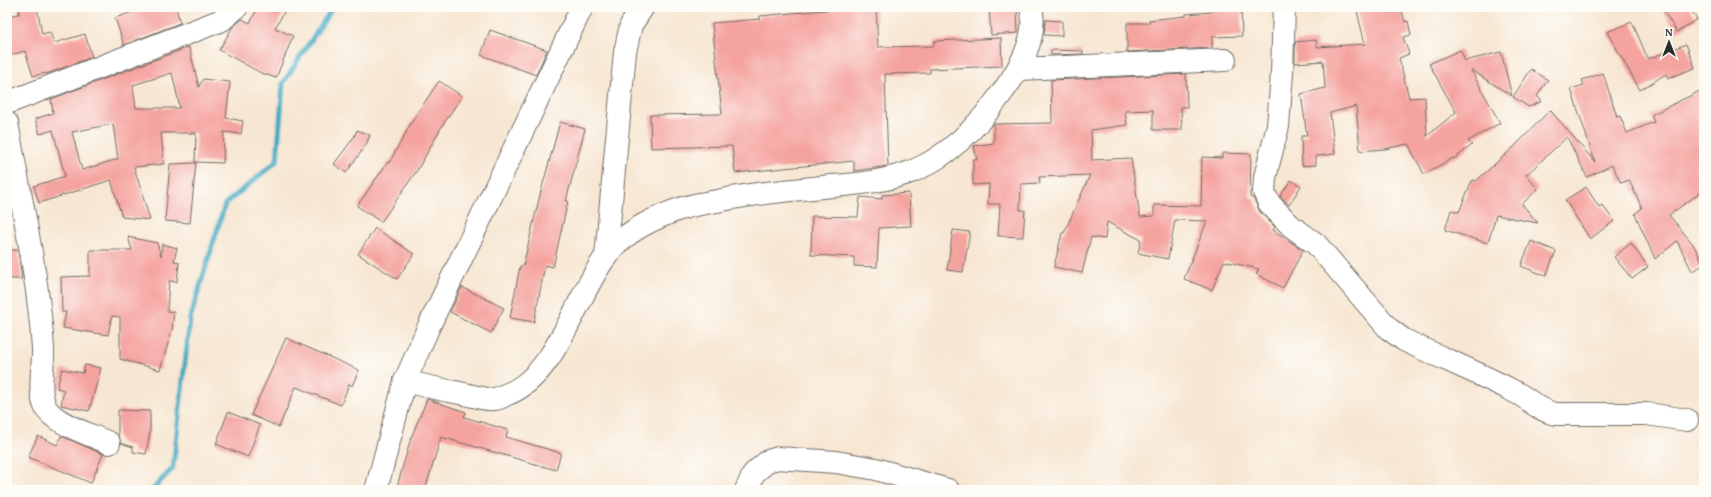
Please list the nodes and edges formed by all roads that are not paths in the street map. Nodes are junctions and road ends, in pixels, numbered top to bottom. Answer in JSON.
{"nodes":[{"id":1,"x":582,"y":7,"type":"edge"},
{"id":2,"x":643,"y":7,"type":"edge"},
{"id":3,"x":1031,"y":7,"type":"edge"},
{"id":4,"x":1284,"y":7,"type":"edge"},
{"id":5,"x":228,"y":11,"type":"edge"},
{"id":6,"x":1225,"y":60,"type":"dead end"},
{"id":7,"x":1019,"y":69,"type":"junction"},
{"id":8,"x":7,"y":104,"type":"edge"},
{"id":9,"x":7,"y":123,"type":"edge"},
{"id":10,"x":606,"y":256,"type":"junction"},
{"id":11,"x":405,"y":381,"type":"junction"},
{"id":12,"x":1686,"y":420,"type":"dead end"},
{"id":13,"x":109,"y":443,"type":"dead end"},
{"id":14,"x":376,"y":490,"type":"edge"},
{"id":15,"x":746,"y":490,"type":"edge"},
{"id":16,"x":948,"y":490,"type":"edge"}],
"edges":[{"from":1,"to":11,"type":"street"},
{"from":2,"to":10,"type":"street"},
{"from":3,"to":7,"type":"street"},
{"from":4,"to":12,"type":"street"},
{"from":5,"to":8,"type":"street"},
{"from":6,"to":7,"type":"street"},
{"from":7,"to":10,"type":"street"},
{"from":9,"to":13,"type":"street"},
{"from":10,"to":11,"type":"street"},
{"from":11,"to":14,"type":"street"},
{"from":15,"to":16,"type":"street"}]}
